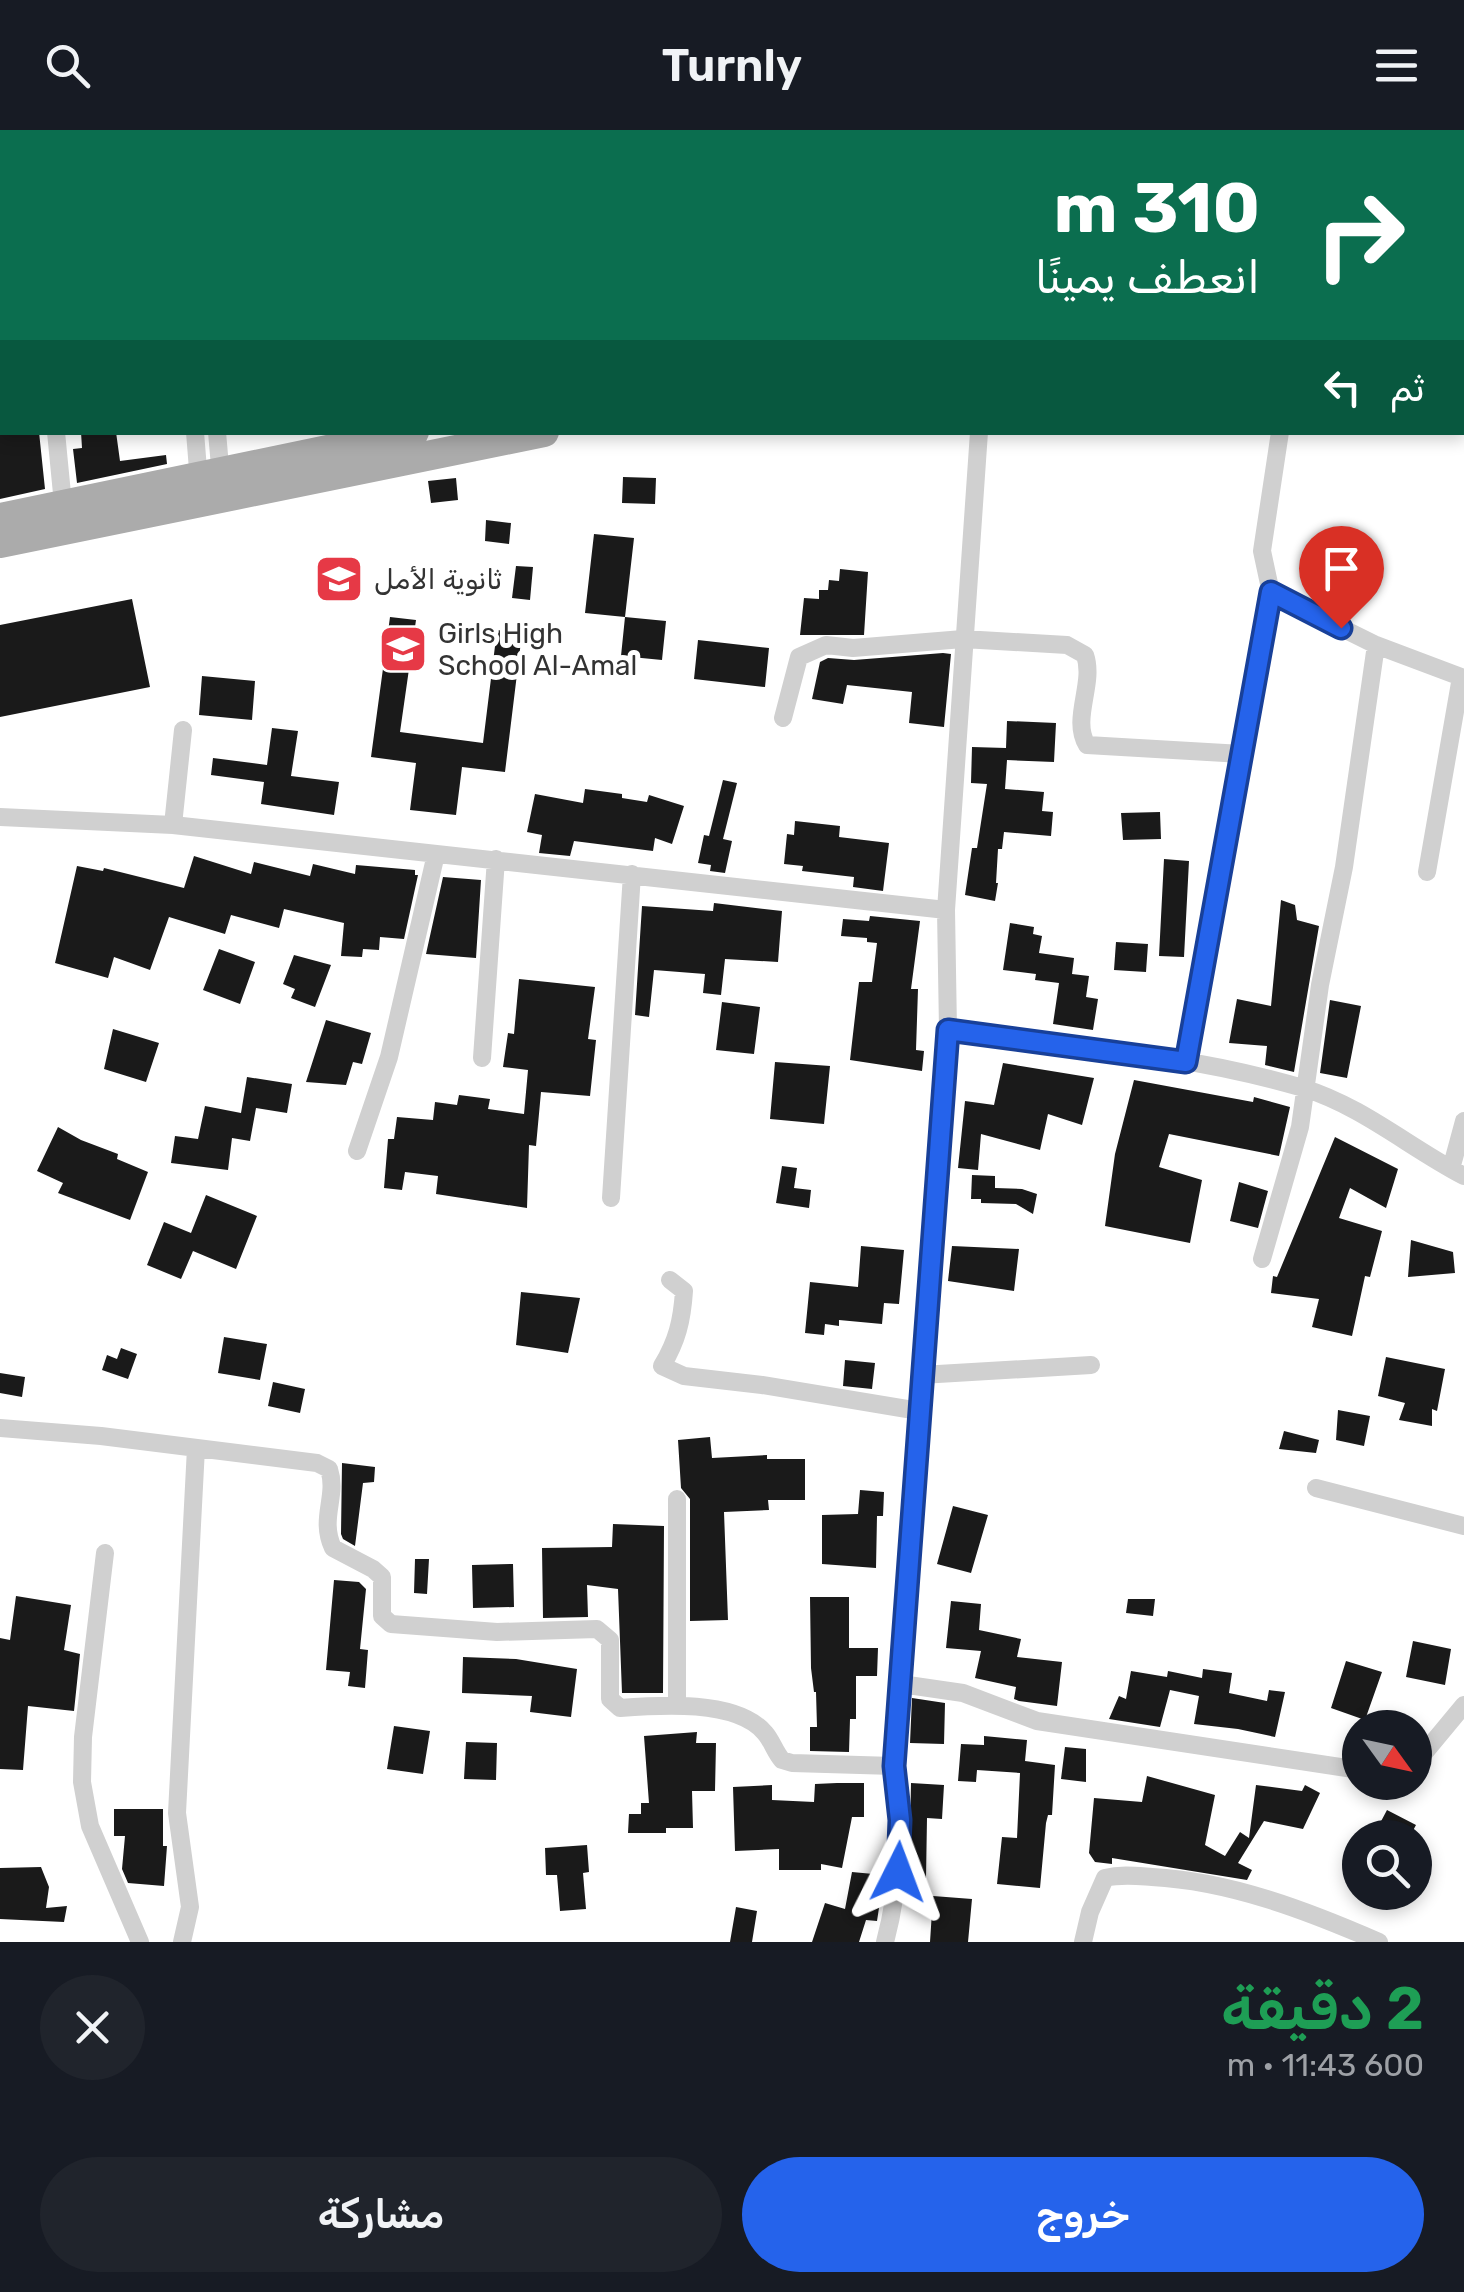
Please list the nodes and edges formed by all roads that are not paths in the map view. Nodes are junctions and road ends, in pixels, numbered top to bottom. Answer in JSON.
{"nodes":[{"id":1,"x":56,"y":435,"type":"edge"},
{"id":2,"x":196,"y":435,"type":"edge"},
{"id":3,"x":217,"y":435,"type":"edge"},
{"id":4,"x":382,"y":435,"type":"edge"},
{"id":5,"x":979,"y":435,"type":"edge"},
{"id":6,"x":1280,"y":435,"type":"edge"},
{"id":7,"x":510,"y":437,"type":"edge"},
{"id":8,"x":328,"y":440,"type":"edge"},
{"id":9,"x":211,"y":487,"type":"junction"},
{"id":10,"x":63,"y":504,"type":"junction"},
{"id":11,"x":0,"y":518,"type":"edge"},
{"id":12,"x":0,"y":543,"type":"edge"},
{"id":13,"x":1271,"y":592,"type":"junction"},
{"id":14,"x":963,"y":638,"type":"junction"},
{"id":15,"x":1376,"y":646,"type":"junction"},
{"id":16,"x":1463,"y":677,"type":"edge"},
{"id":17,"x":783,"y":718,"type":"dead end"},
{"id":18,"x":183,"y":730,"type":"dead end"},
{"id":19,"x":1242,"y":754,"type":"junction"},
{"id":20,"x":0,"y":817,"type":"edge"},
{"id":21,"x":173,"y":825,"type":"junction"},
{"id":22,"x":436,"y":854,"type":"junction"},
{"id":23,"x":496,"y":860,"type":"junction"},
{"id":24,"x":1427,"y":872,"type":"dead end"},
{"id":25,"x":632,"y":874,"type":"junction"},
{"id":26,"x":946,"y":910,"type":"junction"},
{"id":27,"x":948,"y":1030,"type":"junction"},
{"id":28,"x":482,"y":1058,"type":"dead end"},
{"id":29,"x":1186,"y":1062,"type":"junction"},
{"id":30,"x":1304,"y":1089,"type":"junction"},
{"id":31,"x":1464,"y":1122,"type":"edge"},
{"id":32,"x":357,"y":1151,"type":"dead end"},
{"id":33,"x":1457,"y":1172,"type":"edge"},
{"id":34,"x":612,"y":1198,"type":"dead end"},
{"id":35,"x":1262,"y":1259,"type":"dead end"},
{"id":36,"x":670,"y":1280,"type":"dead end"},
{"id":37,"x":1090,"y":1365,"type":"dead end"},
{"id":38,"x":920,"y":1375,"type":"junction"},
{"id":39,"x":919,"y":1412,"type":"junction"},
{"id":40,"x":0,"y":1428,"type":"edge"},
{"id":41,"x":196,"y":1448,"type":"junction"},
{"id":42,"x":1316,"y":1488,"type":"dead end"},
{"id":43,"x":677,"y":1499,"type":"dead end"},
{"id":44,"x":1464,"y":1526,"type":"edge"},
{"id":45,"x":104,"y":1554,"type":"dead end"},
{"id":46,"x":901,"y":1684,"type":"junction"},
{"id":47,"x":677,"y":1703,"type":"junction"},
{"id":48,"x":1464,"y":1705,"type":"edge"},
{"id":49,"x":1432,"y":1744,"type":"edge"},
{"id":50,"x":894,"y":1766,"type":"junction"},
{"id":51,"x":1342,"y":1767,"type":"edge"},
{"id":52,"x":140,"y":1942,"type":"edge"},
{"id":53,"x":182,"y":1942,"type":"edge"},
{"id":54,"x":885,"y":1942,"type":"edge"},
{"id":55,"x":1083,"y":1942,"type":"edge"},
{"id":56,"x":1379,"y":1942,"type":"edge"}],
"edges":[{"from":1,"to":10,"type":"street"},
{"from":2,"to":9,"type":"street"},
{"from":3,"to":9,"type":"street"},
{"from":4,"to":8,"type":"main road"},
{"from":5,"to":14,"type":"street"},
{"from":6,"to":13,"type":"street"},
{"from":7,"to":9,"type":"main road"},
{"from":8,"to":9,"type":"main road"},
{"from":9,"to":10,"type":"main road"},
{"from":9,"to":12,"type":"main road"},
{"from":10,"to":11,"type":"main road"},
{"from":13,"to":15,"type":"street"},
{"from":13,"to":19,"type":"street"},
{"from":14,"to":17,"type":"street"},
{"from":14,"to":19,"type":"street"},
{"from":14,"to":26,"type":"street"},
{"from":15,"to":16,"type":"street"},
{"from":15,"to":30,"type":"street"},
{"from":16,"to":24,"type":"street"},
{"from":18,"to":21,"type":"street"},
{"from":19,"to":29,"type":"street"},
{"from":20,"to":21,"type":"street"},
{"from":21,"to":22,"type":"street"},
{"from":22,"to":23,"type":"street"},
{"from":22,"to":32,"type":"street"},
{"from":23,"to":25,"type":"street"},
{"from":23,"to":28,"type":"street"},
{"from":25,"to":26,"type":"street"},
{"from":25,"to":34,"type":"street"},
{"from":26,"to":27,"type":"street"},
{"from":27,"to":29,"type":"street"},
{"from":27,"to":38,"type":"street"},
{"from":29,"to":30,"type":"street"},
{"from":30,"to":33,"type":"street"},
{"from":30,"to":35,"type":"street"},
{"from":31,"to":33,"type":"street"},
{"from":36,"to":39,"type":"street"},
{"from":37,"to":38,"type":"street"},
{"from":38,"to":39,"type":"street"},
{"from":39,"to":46,"type":"street"},
{"from":40,"to":41,"type":"street"},
{"from":41,"to":47,"type":"street"},
{"from":41,"to":53,"type":"street"},
{"from":42,"to":44,"type":"street"},
{"from":43,"to":47,"type":"street"},
{"from":45,"to":52,"type":"street"},
{"from":46,"to":50,"type":"street"},
{"from":46,"to":51,"type":"street"},
{"from":47,"to":50,"type":"street"},
{"from":48,"to":49,"type":"street"},
{"from":50,"to":54,"type":"street"},
{"from":55,"to":56,"type":"street"}]}
